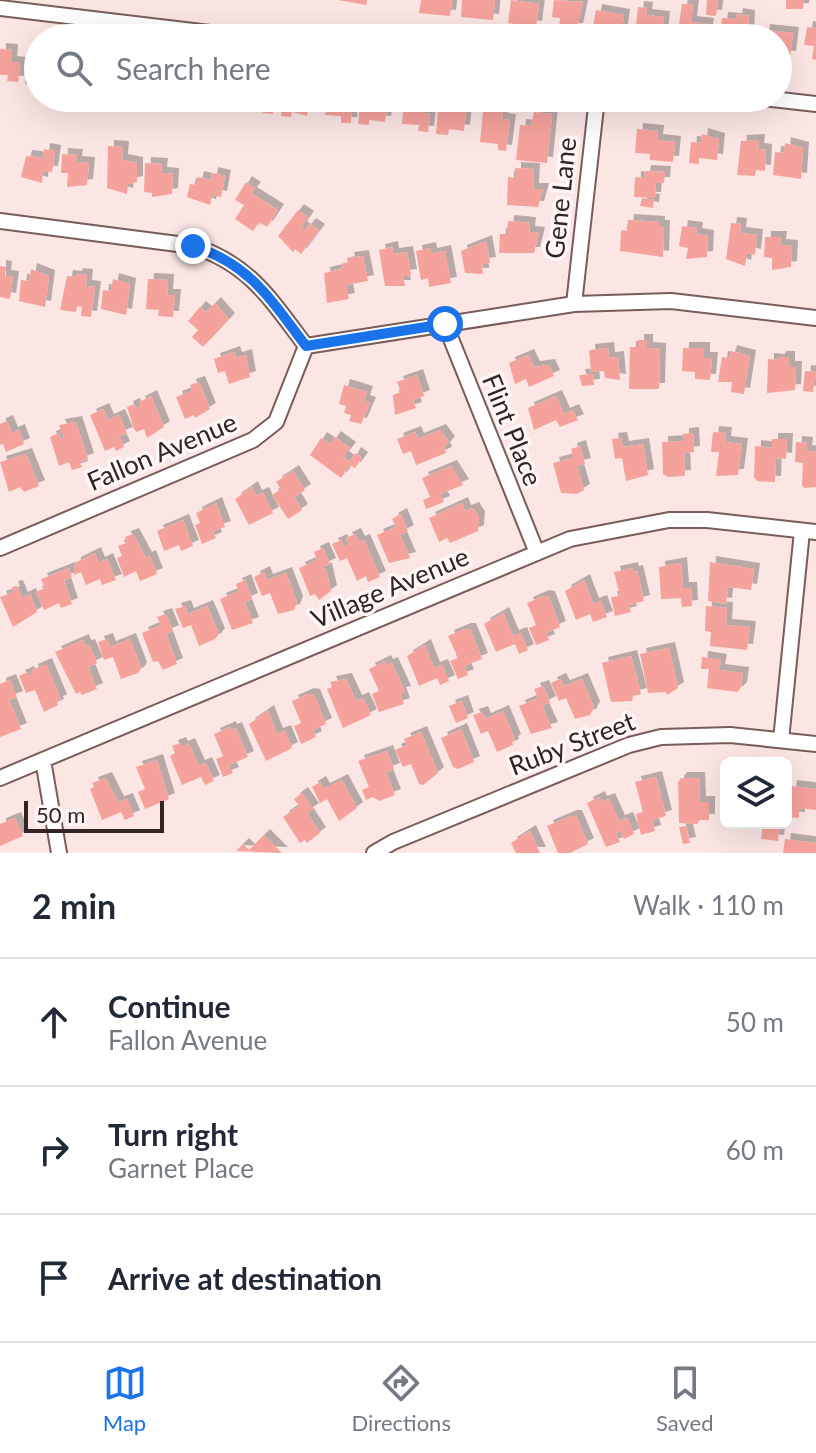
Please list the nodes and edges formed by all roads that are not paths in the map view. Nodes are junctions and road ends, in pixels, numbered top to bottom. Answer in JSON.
{"nodes":[{"id":1,"x":0,"y":8,"type":"edge"},
{"id":2,"x":134,"y":24,"type":"edge"},
{"id":3,"x":792,"y":101,"type":"edge"},
{"id":4,"x":816,"y":104,"type":"edge"},
{"id":5,"x":595,"y":112,"type":"edge"},
{"id":6,"x":0,"y":221,"type":"edge"},
{"id":7,"x":574,"y":304,"type":"junction"},
{"id":8,"x":816,"y":318,"type":"edge"},
{"id":9,"x":445,"y":324,"type":"junction"},
{"id":10,"x":306,"y":346,"type":"junction"},
{"id":11,"x":809,"y":531,"type":"edge"},
{"id":12,"x":0,"y":548,"type":"edge"},
{"id":13,"x":537,"y":553,"type":"junction"},
{"id":14,"x":781,"y":740,"type":"junction"},
{"id":15,"x":816,"y":744,"type":"edge"},
{"id":16,"x":43,"y":760,"type":"junction"},
{"id":17,"x":0,"y":778,"type":"edge"},
{"id":18,"x":59,"y":853,"type":"edge"},
{"id":19,"x":374,"y":853,"type":"edge"}],
"edges":[{"from":1,"to":2,"type":"street"},
{"from":3,"to":4,"type":"street"},
{"from":5,"to":7,"type":"street","name":"Gene Lane"},
{"from":6,"to":10,"type":"street"},
{"from":7,"to":8,"type":"street"},
{"from":7,"to":9,"type":"street"},
{"from":9,"to":10,"type":"street"},
{"from":9,"to":13,"type":"street","name":"Flint Place"},
{"from":10,"to":12,"type":"street","name":"Fallon Avenue"},
{"from":11,"to":13,"type":"street","name":"Village Avenue"},
{"from":11,"to":14,"type":"street"},
{"from":13,"to":16,"type":"street","name":"Village Avenue"},
{"from":14,"to":15,"type":"street","name":"Ruby Street"},
{"from":14,"to":19,"type":"street","name":"Ruby Street"},
{"from":16,"to":17,"type":"street","name":"Village Avenue"},
{"from":16,"to":18,"type":"street"}]}
